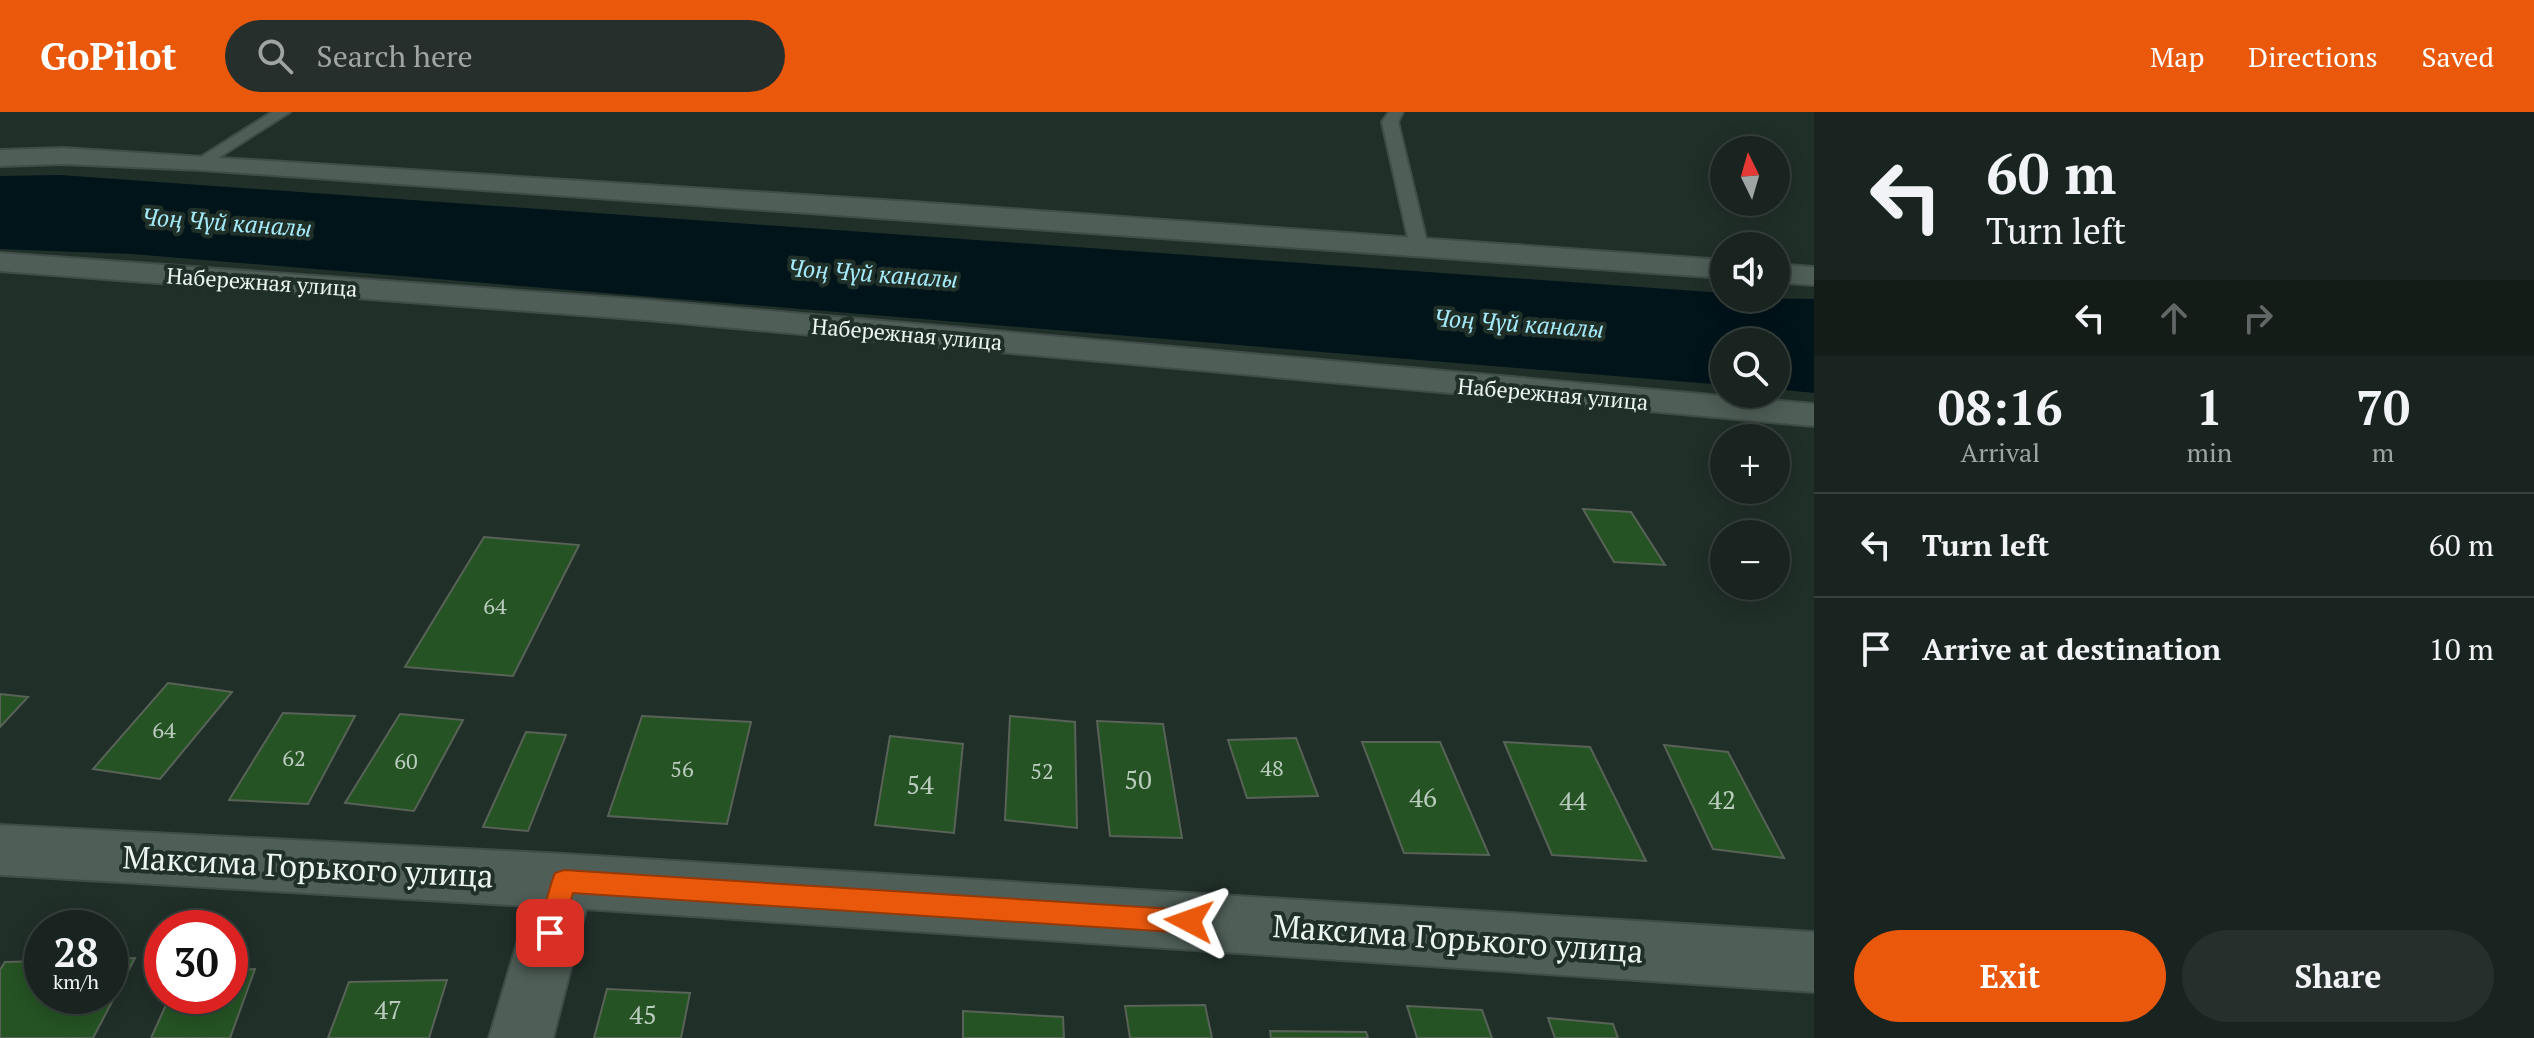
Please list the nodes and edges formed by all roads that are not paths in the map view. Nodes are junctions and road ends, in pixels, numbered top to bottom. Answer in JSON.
{"nodes":[{"id":1,"x":283,"y":112,"type":"edge"},
{"id":2,"x":1396,"y":112,"type":"edge"},
{"id":3,"x":0,"y":158,"type":"edge"},
{"id":4,"x":201,"y":162,"type":"junction"},
{"id":5,"x":1419,"y":247,"type":"junction"},
{"id":6,"x":0,"y":262,"type":"edge"},
{"id":7,"x":1710,"y":268,"type":"edge"},
{"id":8,"x":1790,"y":274,"type":"edge"},
{"id":9,"x":1814,"y":276,"type":"edge"},
{"id":10,"x":1814,"y":415,"type":"edge"},
{"id":11,"x":0,"y":850,"type":"edge"},
{"id":12,"x":564,"y":881,"type":"junction"},
{"id":13,"x":1814,"y":962,"type":"edge"},
{"id":14,"x":521,"y":1038,"type":"edge"}],
"edges":[{"from":1,"to":4,"type":"lane"},
{"from":2,"to":5,"type":"lane"},
{"from":3,"to":4,"type":"street"},
{"from":4,"to":5,"type":"street"},
{"from":5,"to":7,"type":"street"},
{"from":6,"to":10,"type":"street","name":"Набережная улица"},
{"from":8,"to":9,"type":"street"},
{"from":11,"to":12,"type":"street","name":"Максима Горького улица"},
{"from":12,"to":13,"type":"street","name":"Максима Горького улица"},
{"from":12,"to":14,"type":"street"}]}
